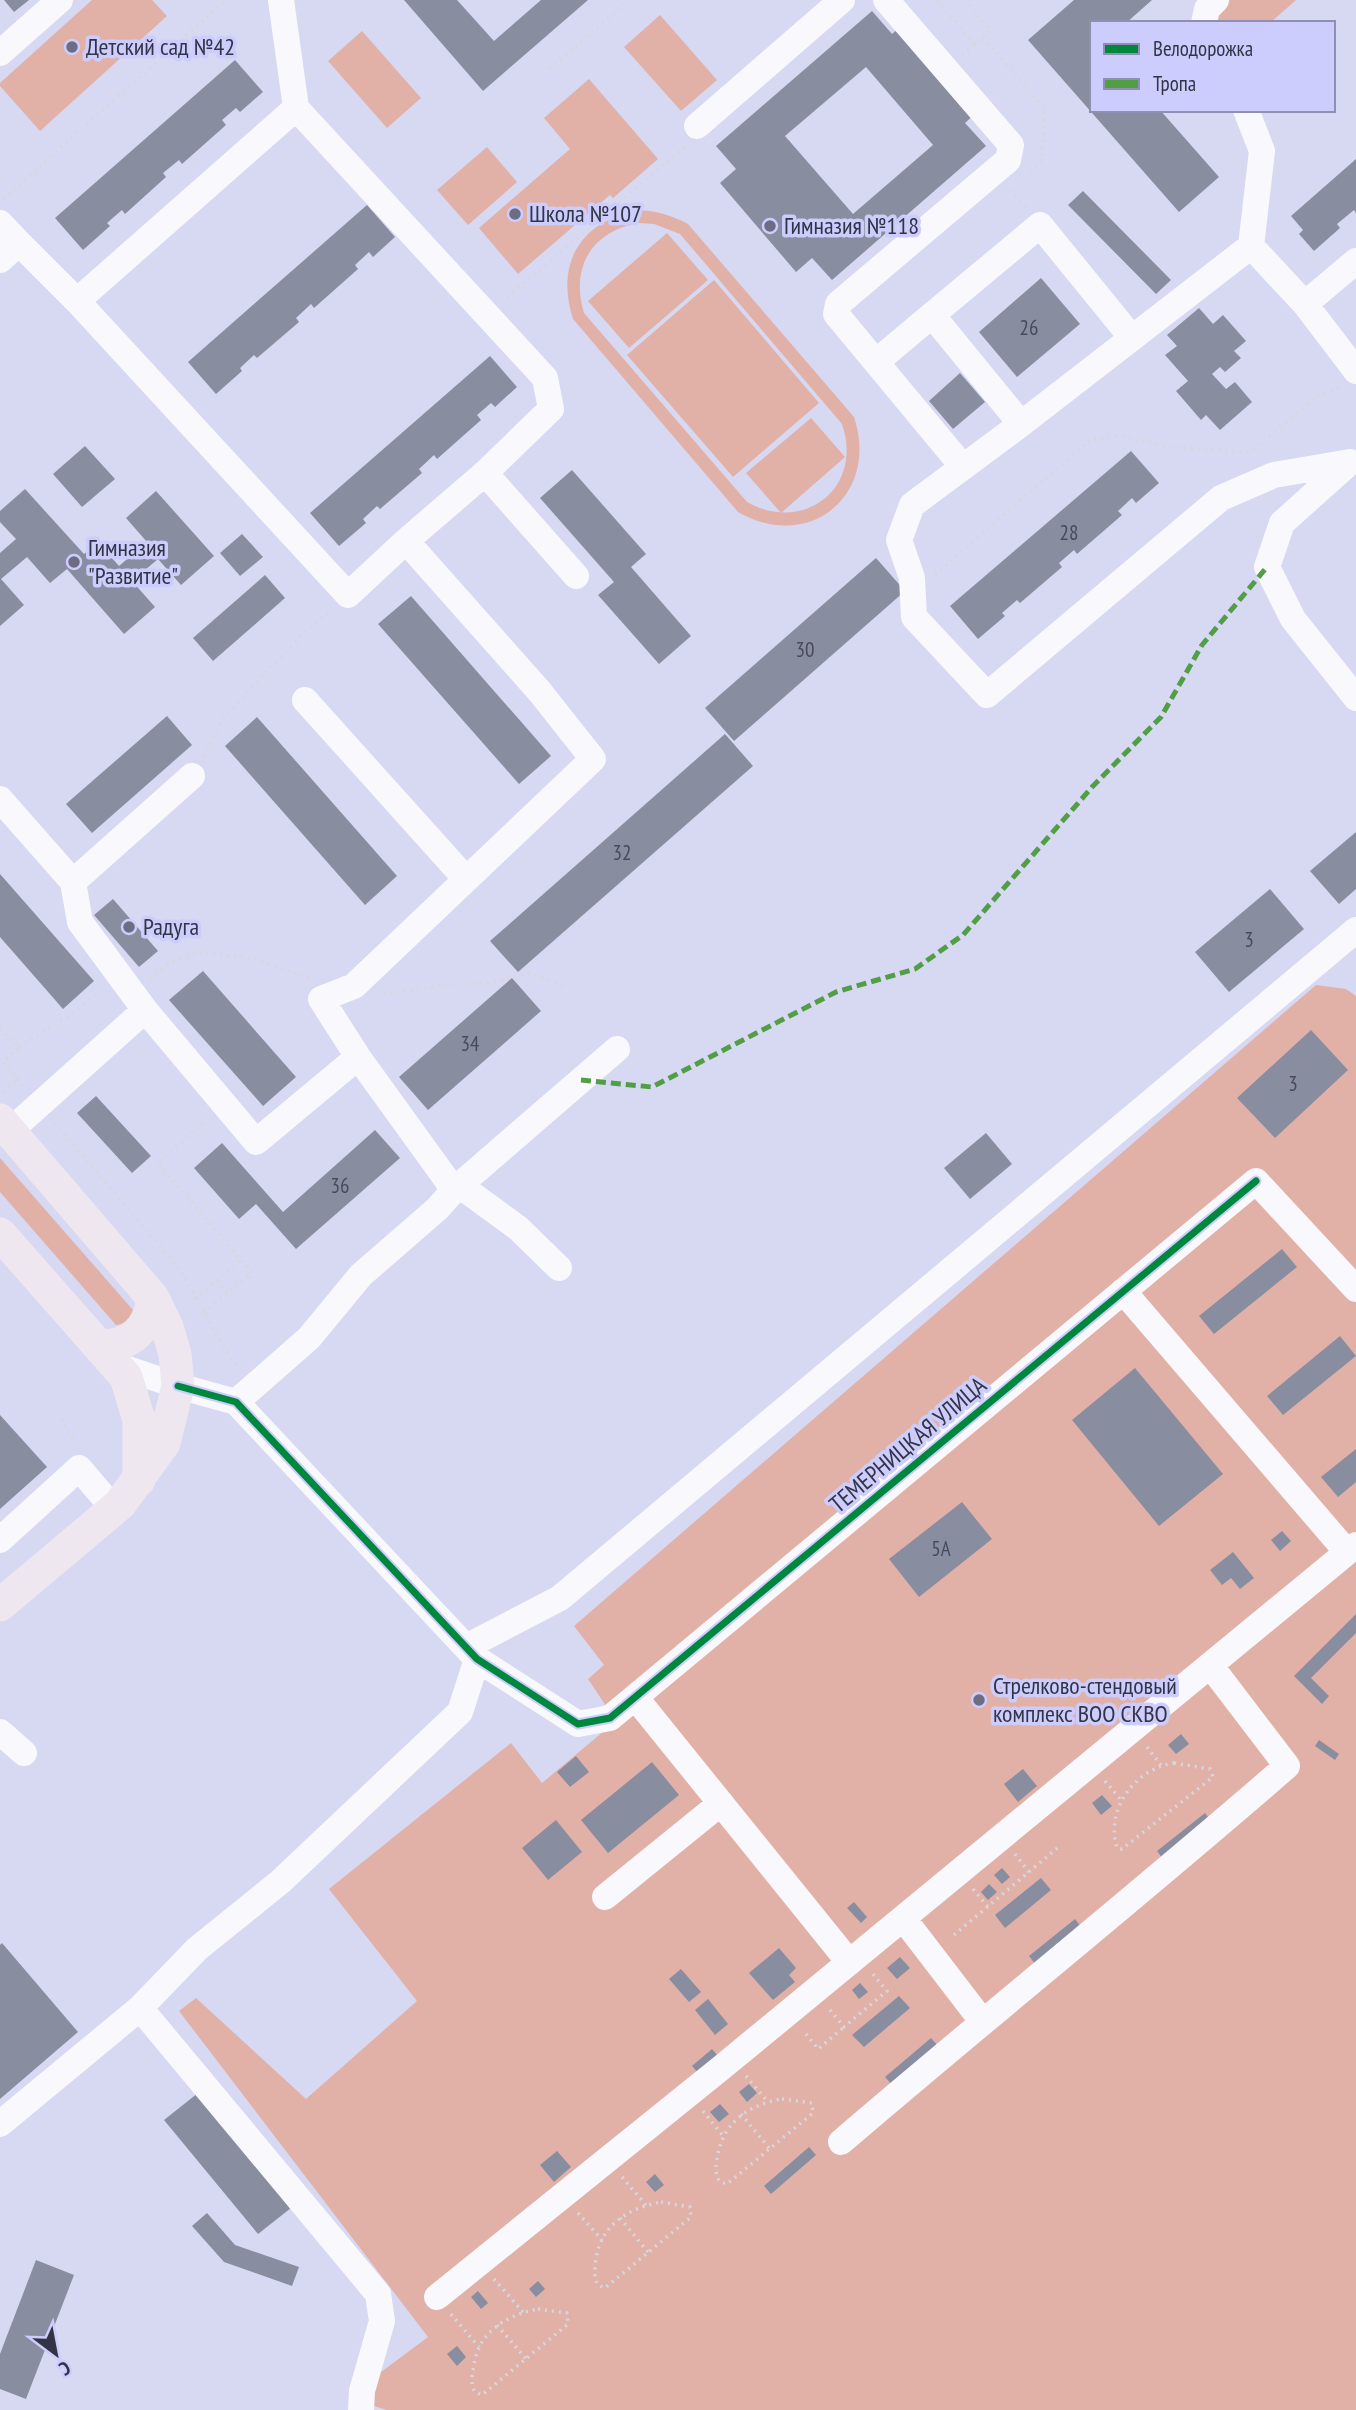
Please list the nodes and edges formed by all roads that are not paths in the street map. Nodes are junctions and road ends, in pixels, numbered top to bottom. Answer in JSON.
{"nodes":[{"id":1,"x":60,"y":0,"type":"edge"},
{"id":2,"x":281,"y":0,"type":"edge"},
{"id":3,"x":842,"y":0,"type":"edge"},
{"id":4,"x":886,"y":0,"type":"edge"},
{"id":5,"x":1216,"y":0,"type":"edge"},
{"id":6,"x":1204,"y":21,"type":"edge"},
{"id":7,"x":0,"y":53,"type":"edge"},
{"id":8,"x":296,"y":108,"type":"junction"},
{"id":9,"x":1247,"y":112,"type":"edge"},
{"id":10,"x":697,"y":125,"type":"road end"},
{"id":11,"x":0,"y":223,"type":"edge"},
{"id":12,"x":1251,"y":246,"type":"junction"},
{"id":13,"x":9,"y":252,"type":"edge"},
{"id":14,"x":1356,"y":261,"type":"edge"},
{"id":15,"x":77,"y":301,"type":"junction"},
{"id":16,"x":1305,"y":304,"type":"junction"},
{"id":17,"x":932,"y":315,"type":"junction"},
{"id":18,"x":1132,"y":338,"type":"junction"},
{"id":19,"x":876,"y":362,"type":"junction"},
{"id":20,"x":1350,"y":379,"type":"edge"},
{"id":21,"x":1021,"y":424,"type":"junction"},
{"id":22,"x":1353,"y":460,"type":"edge"},
{"id":23,"x":963,"y":467,"type":"junction"},
{"id":24,"x":485,"y":473,"type":"junction"},
{"id":25,"x":406,"y":541,"type":"junction"},
{"id":26,"x":576,"y":576,"type":"dead end"},
{"id":27,"x":1356,"y":698,"type":"edge"},
{"id":28,"x":305,"y":700,"type":"dead end"},
{"id":29,"x":192,"y":776,"type":"road end"},
{"id":30,"x":0,"y":799,"type":"edge"},
{"id":31,"x":466,"y":878,"type":"junction"},
{"id":32,"x":73,"y":882,"type":"junction"},
{"id":33,"x":1356,"y":930,"type":"edge"},
{"id":34,"x":145,"y":1010,"type":"junction"},
{"id":35,"x":617,"y":1049,"type":"dead end"},
{"id":36,"x":358,"y":1056,"type":"junction"},
{"id":37,"x":5,"y":1126,"type":"edge"},
{"id":38,"x":456,"y":1188,"type":"junction"},
{"id":39,"x":0,"y":1234,"type":"edge"},
{"id":40,"x":559,"y":1268,"type":"dead end"},
{"id":41,"x":1356,"y":1289,"type":"edge"},
{"id":42,"x":1123,"y":1292,"type":"junction"},
{"id":43,"x":152,"y":1298,"type":"junction"},
{"id":44,"x":108,"y":1356,"type":"junction"},
{"id":45,"x":178,"y":1386,"type":"junction"},
{"id":46,"x":236,"y":1402,"type":"junction"},
{"id":47,"x":139,"y":1480,"type":"junction"},
{"id":48,"x":114,"y":1509,"type":"junction"},
{"id":49,"x":0,"y":1540,"type":"edge"},
{"id":50,"x":1352,"y":1549,"type":"edge"},
{"id":51,"x":0,"y":1605,"type":"edge"},
{"id":52,"x":471,"y":1653,"type":"junction"},
{"id":53,"x":1210,"y":1665,"type":"junction"},
{"id":54,"x":635,"y":1697,"type":"junction"},
{"id":55,"x":0,"y":1732,"type":"edge"},
{"id":56,"x":24,"y":1753,"type":"dead end"},
{"id":57,"x":721,"y":1803,"type":"junction"},
{"id":58,"x":605,"y":1897,"type":"dead end"},
{"id":59,"x":903,"y":1918,"type":"junction"},
{"id":60,"x":853,"y":1959,"type":"junction"},
{"id":61,"x":140,"y":2008,"type":"junction"},
{"id":62,"x":982,"y":2021,"type":"junction"},
{"id":63,"x":0,"y":2124,"type":"edge"},
{"id":64,"x":841,"y":2142,"type":"dead end"},
{"id":65,"x":437,"y":2297,"type":"road end"},
{"id":66,"x":361,"y":2410,"type":"edge"}],
"edges":[{"from":1,"to":7,"type":"street"},
{"from":2,"to":8,"type":"street"},
{"from":3,"to":10,"type":"street"},
{"from":4,"to":19,"type":"street"},
{"from":5,"to":6,"type":"street"},
{"from":8,"to":15,"type":"street"},
{"from":8,"to":24,"type":"street"},
{"from":9,"to":12,"type":"street"},
{"from":11,"to":13,"type":"street"},
{"from":12,"to":16,"type":"street"},
{"from":12,"to":18,"type":"street"},
{"from":13,"to":15,"type":"street"},
{"from":14,"to":16,"type":"street"},
{"from":15,"to":25,"type":"street"},
{"from":16,"to":20,"type":"street"},
{"from":17,"to":18,"type":"street"},
{"from":17,"to":19,"type":"street"},
{"from":17,"to":21,"type":"street"},
{"from":18,"to":21,"type":"street"},
{"from":19,"to":23,"type":"street"},
{"from":21,"to":23,"type":"street"},
{"from":22,"to":23,"type":"street"},
{"from":22,"to":27,"type":"street"},
{"from":24,"to":25,"type":"street"},
{"from":24,"to":26,"type":"street"},
{"from":25,"to":31,"type":"street"},
{"from":28,"to":31,"type":"street"},
{"from":29,"to":32,"type":"street"},
{"from":30,"to":32,"type":"street"},
{"from":31,"to":36,"type":"street"},
{"from":32,"to":34,"type":"street"},
{"from":33,"to":52,"type":"street"},
{"from":34,"to":36,"type":"street"},
{"from":34,"to":37,"type":"street"},
{"from":35,"to":38,"type":"street"},
{"from":36,"to":38,"type":"street"},
{"from":37,"to":43,"type":"main road"},
{"from":38,"to":40,"type":"street"},
{"from":38,"to":46,"type":"street"},
{"from":39,"to":44,"type":"main road"},
{"from":41,"to":42,"type":"street","name":"ТЕМЕРНИЦКАЯ УЛИЦА"},
{"from":42,"to":50,"type":"street"},
{"from":42,"to":54,"type":"street","name":"ТЕМЕРНИЦКАЯ УЛИЦА"},
{"from":43,"to":44,"type":"main road"},
{"from":43,"to":45,"type":"main road"},
{"from":44,"to":45,"type":"street"},
{"from":44,"to":47,"type":"main road"},
{"from":45,"to":46,"type":"street"},
{"from":45,"to":47,"type":"main road"},
{"from":46,"to":52,"type":"street"},
{"from":47,"to":48,"type":"main road"},
{"from":48,"to":49,"type":"street"},
{"from":48,"to":51,"type":"main road"},
{"from":50,"to":53,"type":"street"},
{"from":52,"to":54,"type":"street","name":"ТЕМЕРНИЦКАЯ УЛИЦА"},
{"from":52,"to":61,"type":"street"},
{"from":53,"to":59,"type":"street"},
{"from":53,"to":62,"type":"street"},
{"from":54,"to":57,"type":"street"},
{"from":55,"to":56,"type":"street"},
{"from":57,"to":58,"type":"street"},
{"from":57,"to":60,"type":"street"},
{"from":59,"to":60,"type":"street"},
{"from":59,"to":62,"type":"street"},
{"from":60,"to":65,"type":"street"},
{"from":61,"to":63,"type":"street"},
{"from":61,"to":66,"type":"street"},
{"from":62,"to":64,"type":"street"}]}
